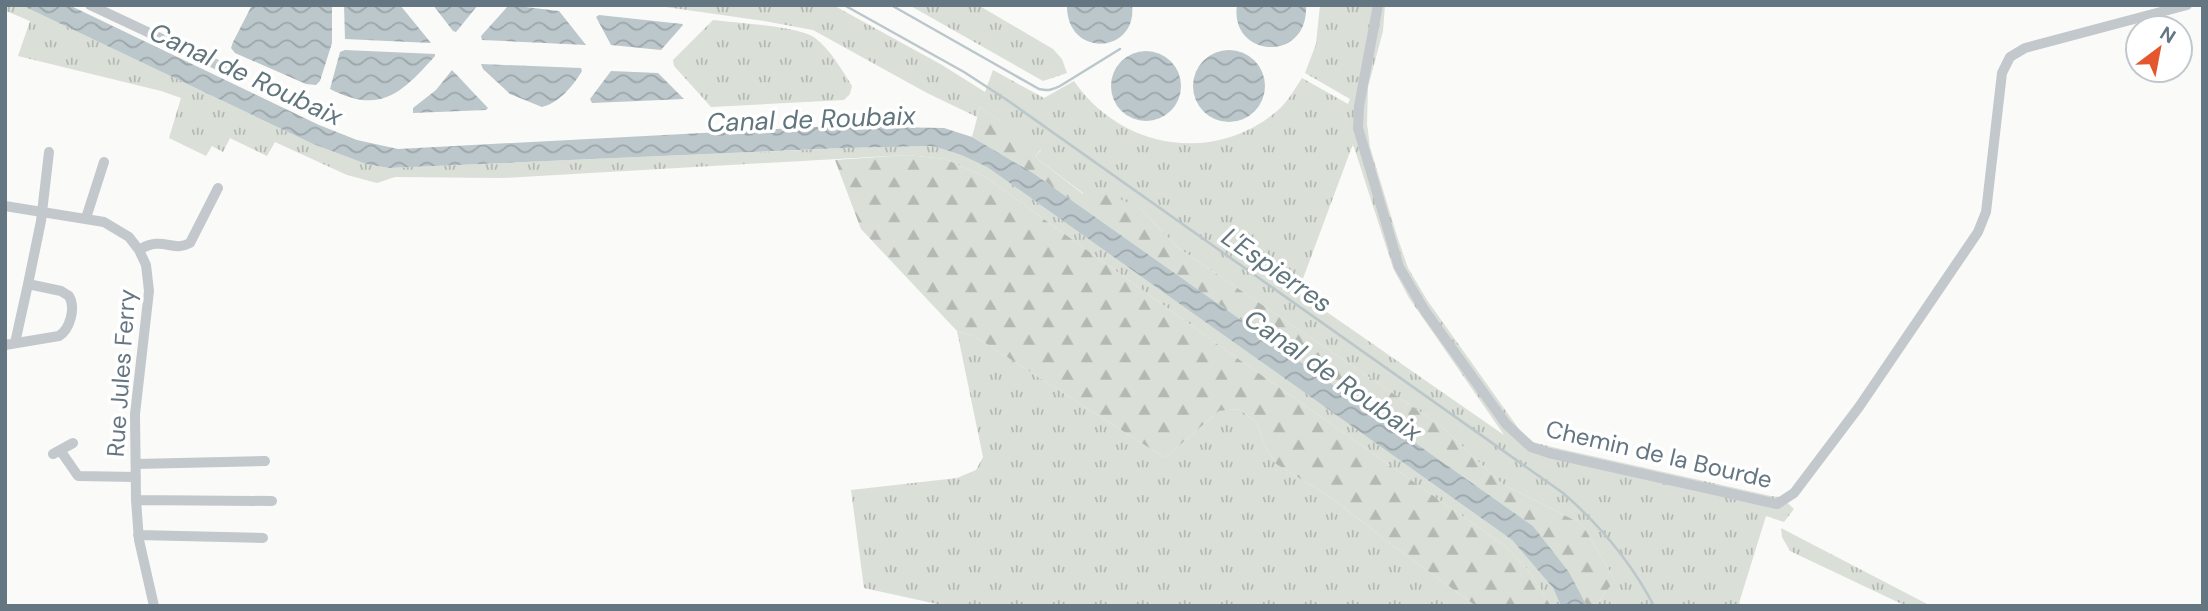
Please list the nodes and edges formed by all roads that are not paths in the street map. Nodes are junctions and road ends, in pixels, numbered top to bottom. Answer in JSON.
{"nodes":[{"id":1,"x":90,"y":5,"type":"edge"},
{"id":2,"x":1378,"y":5,"type":"edge"},
{"id":3,"x":2187,"y":5,"type":"edge"},
{"id":4,"x":222,"y":67,"type":"dead end"},
{"id":5,"x":49,"y":152,"type":"dead end"},
{"id":6,"x":104,"y":162,"type":"dead end"},
{"id":7,"x":218,"y":188,"type":"dead end"},
{"id":8,"x":5,"y":206,"type":"edge"},
{"id":9,"x":41,"y":211,"type":"junction"},
{"id":10,"x":86,"y":218,"type":"junction"},
{"id":11,"x":139,"y":250,"type":"junction"},
{"id":12,"x":28,"y":284,"type":"junction"},
{"id":13,"x":10,"y":344,"type":"edge"},
{"id":14,"x":73,"y":443,"type":"dead end"},
{"id":15,"x":265,"y":461,"type":"dead end"},
{"id":16,"x":136,"y":464,"type":"junction"},
{"id":17,"x":136,"y":477,"type":"junction"},
{"id":18,"x":136,"y":500,"type":"junction"},
{"id":19,"x":272,"y":501,"type":"dead end"},
{"id":20,"x":138,"y":535,"type":"junction"},
{"id":21,"x":263,"y":538,"type":"dead end"},
{"id":22,"x":154,"y":606,"type":"edge"}],
"edges":[{"from":1,"to":4,"type":"street"},
{"from":2,"to":3,"type":"street","name":"Chemin de la Bourde"},
{"from":5,"to":9,"type":"street"},
{"from":6,"to":10,"type":"street"},
{"from":7,"to":11,"type":"street"},
{"from":8,"to":9,"type":"street","name":"Rue Jules Ferry"},
{"from":9,"to":10,"type":"street","name":"Rue Jules Ferry"},
{"from":9,"to":12,"type":"street"},
{"from":10,"to":11,"type":"street","name":"Rue Jules Ferry"},
{"from":11,"to":16,"type":"street","name":"Rue Jules Ferry"},
{"from":12,"to":13,"type":"street"},
{"from":12,"to":13,"type":"street"},
{"from":14,"to":17,"type":"street"},
{"from":15,"to":16,"type":"street"},
{"from":16,"to":17,"type":"street","name":"Rue Jules Ferry"},
{"from":17,"to":18,"type":"street","name":"Rue Jules Ferry"},
{"from":18,"to":19,"type":"street"},
{"from":18,"to":20,"type":"street","name":"Rue Jules Ferry"},
{"from":20,"to":21,"type":"street"},
{"from":20,"to":22,"type":"street","name":"Rue Jules Ferry"}]}
